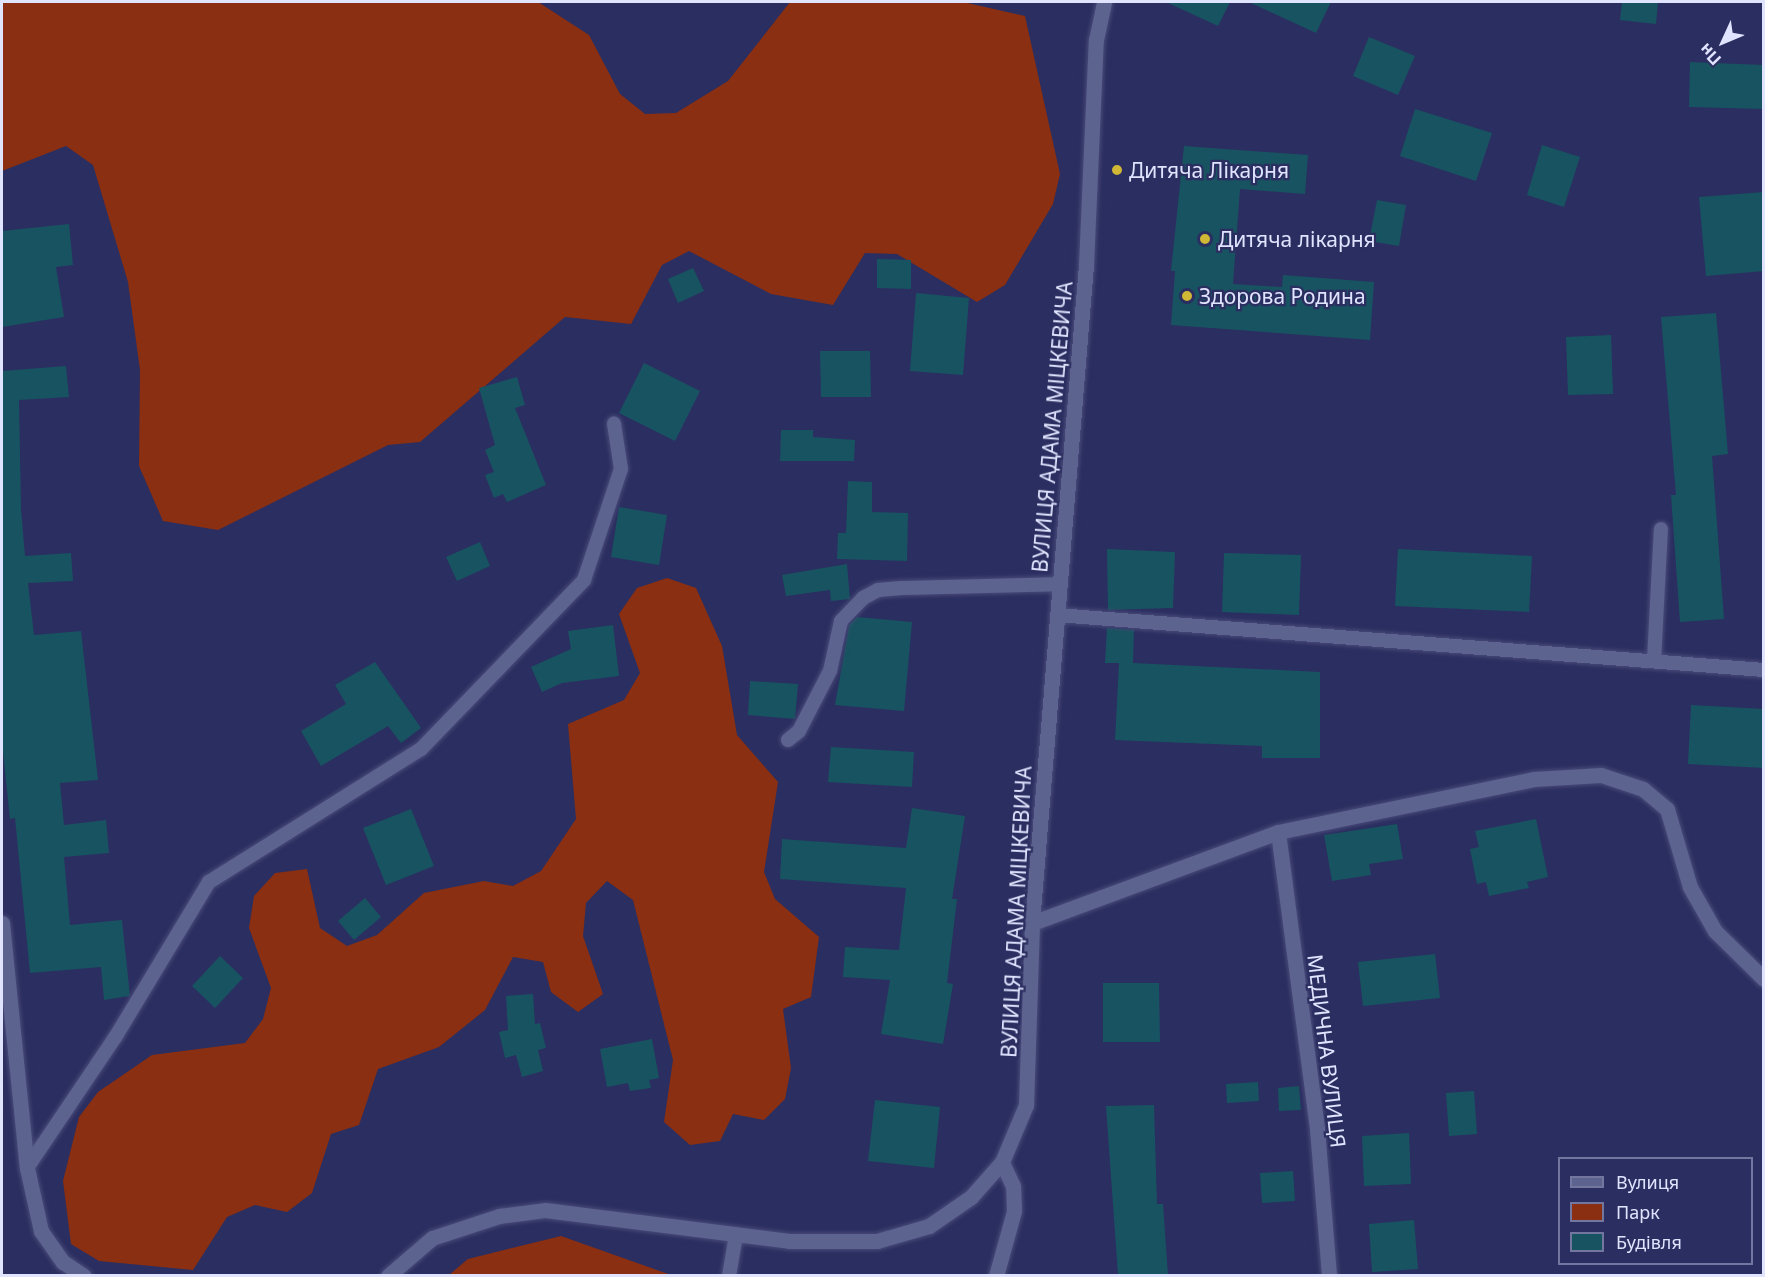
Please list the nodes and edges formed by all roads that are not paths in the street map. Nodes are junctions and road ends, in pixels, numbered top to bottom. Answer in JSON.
{"nodes":[{"id":1,"x":1104,"y":2,"type":"edge"},
{"id":2,"x":614,"y":424,"type":"dead end"},
{"id":3,"x":1661,"y":529,"type":"dead end"},
{"id":4,"x":1060,"y":584,"type":"junction"},
{"id":5,"x":1057,"y":615,"type":"junction"},
{"id":6,"x":1654,"y":661,"type":"junction"},
{"id":7,"x":1764,"y":670,"type":"edge"},
{"id":8,"x":788,"y":740,"type":"dead end"},
{"id":9,"x":1278,"y":832,"type":"junction"},
{"id":10,"x":2,"y":923,"type":"edge"},
{"id":11,"x":1032,"y":923,"type":"junction"},
{"id":12,"x":1764,"y":979,"type":"edge"},
{"id":13,"x":1002,"y":1162,"type":"junction"},
{"id":14,"x":27,"y":1168,"type":"junction"},
{"id":15,"x":736,"y":1235,"type":"junction"},
{"id":16,"x":84,"y":1275,"type":"edge"},
{"id":17,"x":388,"y":1275,"type":"edge"},
{"id":18,"x":729,"y":1275,"type":"edge"},
{"id":19,"x":996,"y":1275,"type":"edge"},
{"id":20,"x":1329,"y":1275,"type":"edge"}],
"edges":[{"from":1,"to":4,"type":"street","name":"ВУЛИЦЯ АДАМА МІЦКЕВИЧА"},
{"from":2,"to":14,"type":"lane"},
{"from":3,"to":6,"type":"lane"},
{"from":4,"to":5,"type":"street","name":"ВУЛИЦЯ АДАМА МІЦКЕВИЧА"},
{"from":4,"to":8,"type":"lane"},
{"from":5,"to":6,"type":"lane"},
{"from":5,"to":11,"type":"street","name":"ВУЛИЦЯ АДАМА МІЦКЕВИЧА"},
{"from":6,"to":7,"type":"lane"},
{"from":9,"to":11,"type":"street"},
{"from":9,"to":12,"type":"street"},
{"from":9,"to":20,"type":"street","name":"МЕДИЧНА ВУЛИЦЯ"},
{"from":10,"to":14,"type":"street"},
{"from":11,"to":13,"type":"street","name":"ВУЛИЦЯ АДАМА МІЦКЕВИЧА"},
{"from":13,"to":15,"type":"street","name":"ВУЛИЦЯ АДАМА МІЦКЕВИЧА"},
{"from":13,"to":19,"type":"street"},
{"from":14,"to":16,"type":"street"},
{"from":15,"to":17,"type":"street","name":"ВУЛИЦЯ АДАМА МІЦКЕВИЧА"},
{"from":15,"to":18,"type":"lane"}]}
